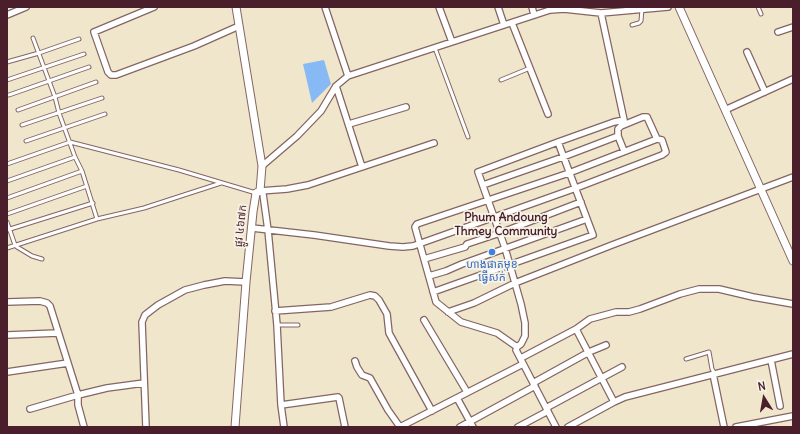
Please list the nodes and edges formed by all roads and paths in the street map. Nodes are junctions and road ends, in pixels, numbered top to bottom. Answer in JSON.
{"nodes":[{"id":1,"x":26,"y":7,"type":"edge"},
{"id":2,"x":154,"y":7,"type":"edge"},
{"id":3,"x":236,"y":7,"type":"edge"},
{"id":4,"x":325,"y":7,"type":"edge"},
{"id":5,"x":440,"y":7,"type":"edge"},
{"id":6,"x":498,"y":7,"type":"edge"},
{"id":7,"x":532,"y":7,"type":"edge"},
{"id":8,"x":668,"y":7,"type":"edge"},
{"id":9,"x":679,"y":7,"type":"edge"},
{"id":10,"x":758,"y":7,"type":"edge"},
{"id":11,"x":642,"y":9,"type":"junction"},
{"id":12,"x":601,"y":13,"type":"junction"},
{"id":13,"x":760,"y":14,"type":"dead end"},
{"id":14,"x":7,"y":15,"type":"edge"},
{"id":15,"x":534,"y":15,"type":"junction"},
{"id":16,"x":512,"y":23,"type":"junction"},
{"id":17,"x":504,"y":25,"type":"junction"},
{"id":18,"x":632,"y":25,"type":"dead end"},
{"id":19,"x":239,"y":26,"type":"junction"},
{"id":20,"x":793,"y":27,"type":"edge"},
{"id":21,"x":778,"y":32,"type":"dead end"},
{"id":22,"x":33,"y":38,"type":"dead end"},
{"id":23,"x":79,"y":39,"type":"dead end"},
{"id":24,"x":452,"y":42,"type":"junction"},
{"id":25,"x":435,"y":48,"type":"junction"},
{"id":26,"x":747,"y":52,"type":"dead end"},
{"id":27,"x":39,"y":53,"type":"junction"},
{"id":28,"x":84,"y":54,"type":"dead end"},
{"id":29,"x":7,"y":62,"type":"edge"},
{"id":30,"x":44,"y":67,"type":"junction"},
{"id":31,"x":89,"y":67,"type":"dead end"},
{"id":32,"x":530,"y":68,"type":"junction"},
{"id":33,"x":348,"y":76,"type":"junction"},
{"id":34,"x":793,"y":79,"type":"edge"},
{"id":35,"x":7,"y":80,"type":"edge"},
{"id":36,"x":501,"y":80,"type":"dead end"},
{"id":37,"x":49,"y":81,"type":"junction"},
{"id":38,"x":96,"y":82,"type":"dead end"},
{"id":39,"x":336,"y":86,"type":"junction"},
{"id":40,"x":764,"y":92,"type":"junction"},
{"id":41,"x":9,"y":95,"type":"dead end"},
{"id":42,"x":55,"y":97,"type":"junction"},
{"id":43,"x":102,"y":98,"type":"dead end"},
{"id":44,"x":406,"y":107,"type":"dead end"},
{"id":45,"x":18,"y":110,"type":"dead end"},
{"id":46,"x":725,"y":110,"type":"junction"},
{"id":47,"x":59,"y":113,"type":"junction"},
{"id":48,"x":105,"y":114,"type":"dead end"},
{"id":49,"x":548,"y":114,"type":"dead end"},
{"id":50,"x":624,"y":122,"type":"junction"},
{"id":51,"x":349,"y":124,"type":"junction"},
{"id":52,"x":22,"y":125,"type":"dead end"},
{"id":53,"x":64,"y":127,"type":"junction"},
{"id":54,"x":618,"y":136,"type":"junction"},
{"id":55,"x":468,"y":137,"type":"dead end"},
{"id":56,"x":657,"y":139,"type":"junction"},
{"id":57,"x":26,"y":141,"type":"dead end"},
{"id":58,"x":70,"y":142,"type":"junction"},
{"id":59,"x":558,"y":142,"type":"junction"},
{"id":60,"x":434,"y":143,"type":"dead end"},
{"id":61,"x":624,"y":151,"type":"junction"},
{"id":62,"x":75,"y":157,"type":"junction"},
{"id":63,"x":563,"y":157,"type":"junction"},
{"id":64,"x":7,"y":164,"type":"edge"},
{"id":65,"x":262,"y":166,"type":"junction"},
{"id":66,"x":362,"y":167,"type":"junction"},
{"id":67,"x":82,"y":171,"type":"junction"},
{"id":68,"x":569,"y":173,"type":"junction"},
{"id":69,"x":793,"y":177,"type":"edge"},
{"id":70,"x":7,"y":181,"type":"edge"},
{"id":71,"x":221,"y":184,"type":"junction"},
{"id":72,"x":483,"y":185,"type":"junction"},
{"id":73,"x":87,"y":186,"type":"junction"},
{"id":74,"x":576,"y":188,"type":"junction"},
{"id":75,"x":762,"y":189,"type":"junction"},
{"id":76,"x":258,"y":192,"type":"junction"},
{"id":77,"x":7,"y":198,"type":"edge"},
{"id":78,"x":489,"y":201,"type":"junction"},
{"id":79,"x":581,"y":202,"type":"junction"},
{"id":80,"x":93,"y":203,"type":"junction"},
{"id":81,"x":7,"y":214,"type":"edge"},
{"id":82,"x":495,"y":218,"type":"junction"},
{"id":83,"x":97,"y":219,"type":"junction"},
{"id":84,"x":587,"y":219,"type":"junction"},
{"id":85,"x":7,"y":222,"type":"edge"},
{"id":86,"x":252,"y":228,"type":"junction"},
{"id":87,"x":8,"y":230,"type":"edge"},
{"id":88,"x":268,"y":230,"type":"junction"},
{"id":89,"x":500,"y":233,"type":"junction"},
{"id":90,"x":420,"y":244,"type":"junction"},
{"id":91,"x":15,"y":245,"type":"junction"},
{"id":92,"x":7,"y":248,"type":"edge"},
{"id":93,"x":506,"y":248,"type":"junction"},
{"id":94,"x":42,"y":259,"type":"dead end"},
{"id":95,"x":424,"y":259,"type":"junction"},
{"id":96,"x":793,"y":261,"type":"edge"},
{"id":97,"x":510,"y":265,"type":"junction"},
{"id":98,"x":429,"y":276,"type":"junction"},
{"id":99,"x":246,"y":282,"type":"junction"},
{"id":100,"x":515,"y":283,"type":"junction"},
{"id":101,"x":433,"y":292,"type":"junction"},
{"id":102,"x":7,"y":302,"type":"edge"},
{"id":103,"x":793,"y":304,"type":"edge"},
{"id":104,"x":275,"y":311,"type":"junction"},
{"id":105,"x":448,"y":312,"type":"junction"},
{"id":106,"x":424,"y":320,"type":"dead end"},
{"id":107,"x":277,"y":325,"type":"junction"},
{"id":108,"x":298,"y":325,"type":"dead end"},
{"id":109,"x":576,"y":328,"type":"junction"},
{"id":110,"x":58,"y":333,"type":"junction"},
{"id":111,"x":7,"y":335,"type":"edge"},
{"id":112,"x":606,"y":345,"type":"dead end"},
{"id":113,"x":517,"y":347,"type":"junction"},
{"id":114,"x":589,"y":352,"type":"junction"},
{"id":115,"x":793,"y":354,"type":"edge"},
{"id":116,"x":521,"y":358,"type":"junction"},
{"id":117,"x":686,"y":359,"type":"dead end"},
{"id":118,"x":771,"y":360,"type":"junction"},
{"id":119,"x":355,"y":361,"type":"dead end"},
{"id":120,"x":68,"y":362,"type":"junction"},
{"id":121,"x":523,"y":364,"type":"junction"},
{"id":122,"x":622,"y":368,"type":"dead end"},
{"id":123,"x":7,"y":372,"type":"edge"},
{"id":124,"x":714,"y":374,"type":"junction"},
{"id":125,"x":601,"y":378,"type":"junction"},
{"id":126,"x":144,"y":383,"type":"junction"},
{"id":127,"x":534,"y":385,"type":"junction"},
{"id":128,"x":468,"y":392,"type":"junction"},
{"id":129,"x":78,"y":395,"type":"junction"},
{"id":130,"x":457,"y":398,"type":"junction"},
{"id":131,"x":614,"y":402,"type":"junction"},
{"id":132,"x":281,"y":405,"type":"junction"},
{"id":133,"x":780,"y":406,"type":"dead end"},
{"id":134,"x":30,"y":409,"type":"dead end"},
{"id":135,"x":547,"y":409,"type":"junction"},
{"id":136,"x":432,"y":411,"type":"junction"},
{"id":137,"x":793,"y":416,"type":"edge"},
{"id":138,"x":411,"y":424,"type":"edge"},
{"id":139,"x":471,"y":424,"type":"edge"},
{"id":140,"x":84,"y":427,"type":"edge"},
{"id":141,"x":146,"y":427,"type":"edge"},
{"id":142,"x":235,"y":427,"type":"edge"},
{"id":143,"x":284,"y":427,"type":"edge"},
{"id":144,"x":345,"y":427,"type":"edge"},
{"id":145,"x":400,"y":427,"type":"edge"},
{"id":146,"x":460,"y":427,"type":"edge"},
{"id":147,"x":518,"y":427,"type":"edge"},
{"id":148,"x":556,"y":427,"type":"edge"},
{"id":149,"x":568,"y":427,"type":"edge"},
{"id":150,"x":724,"y":427,"type":"edge"},
{"id":151,"x":736,"y":427,"type":"edge"}],
"edges":[{"from":1,"to":14,"type":"street"},
{"from":2,"to":19,"type":"street"},
{"from":3,"to":19,"type":"street","name":"ផ្លូវ ៤៦៧ក"},
{"from":4,"to":33,"type":"street"},
{"from":5,"to":24,"type":"street"},
{"from":6,"to":17,"type":"street"},
{"from":7,"to":15,"type":"street"},
{"from":8,"to":11,"type":"street"},
{"from":9,"to":46,"type":"street"},
{"from":10,"to":13,"type":"lane"},
{"from":11,"to":12,"type":"street"},
{"from":11,"to":18,"type":"lane"},
{"from":12,"to":15,"type":"street"},
{"from":12,"to":50,"type":"street"},
{"from":15,"to":16,"type":"street"},
{"from":16,"to":17,"type":"street"},
{"from":16,"to":32,"type":"street"},
{"from":17,"to":24,"type":"street"},
{"from":19,"to":65,"type":"street","name":"ផ្លូវ ៤៦៧ក"},
{"from":20,"to":21,"type":"street"},
{"from":22,"to":27,"type":"lane"},
{"from":23,"to":27,"type":"lane"},
{"from":24,"to":25,"type":"street"},
{"from":25,"to":33,"type":"street"},
{"from":25,"to":55,"type":"lane"},
{"from":26,"to":40,"type":"street"},
{"from":27,"to":29,"type":"lane"},
{"from":27,"to":30,"type":"lane"},
{"from":28,"to":30,"type":"lane"},
{"from":30,"to":35,"type":"lane"},
{"from":30,"to":37,"type":"lane"},
{"from":31,"to":37,"type":"lane"},
{"from":32,"to":36,"type":"lane"},
{"from":32,"to":49,"type":"street"},
{"from":33,"to":39,"type":"street"},
{"from":34,"to":40,"type":"street"},
{"from":37,"to":41,"type":"lane"},
{"from":37,"to":42,"type":"lane"},
{"from":38,"to":42,"type":"lane"},
{"from":39,"to":51,"type":"street"},
{"from":39,"to":65,"type":"street"},
{"from":40,"to":46,"type":"street"},
{"from":42,"to":45,"type":"lane"},
{"from":42,"to":47,"type":"lane"},
{"from":43,"to":47,"type":"lane"},
{"from":44,"to":51,"type":"street"},
{"from":46,"to":75,"type":"street"},
{"from":47,"to":52,"type":"lane"},
{"from":47,"to":53,"type":"lane"},
{"from":48,"to":53,"type":"lane"},
{"from":50,"to":54,"type":"street"},
{"from":50,"to":56,"type":"street"},
{"from":50,"to":59,"type":"street"},
{"from":51,"to":66,"type":"street"},
{"from":53,"to":57,"type":"lane"},
{"from":53,"to":58,"type":"lane"},
{"from":54,"to":61,"type":"street"},
{"from":54,"to":63,"type":"street"},
{"from":56,"to":61,"type":"street"},
{"from":56,"to":74,"type":"street"},
{"from":58,"to":62,"type":"lane"},
{"from":58,"to":64,"type":"lane"},
{"from":58,"to":71,"type":"lane"},
{"from":59,"to":63,"type":"street"},
{"from":59,"to":72,"type":"street"},
{"from":60,"to":66,"type":"street"},
{"from":61,"to":68,"type":"street"},
{"from":62,"to":67,"type":"lane"},
{"from":62,"to":70,"type":"lane"},
{"from":63,"to":68,"type":"street"},
{"from":63,"to":72,"type":"street"},
{"from":65,"to":76,"type":"street","name":"ផ្លូវ ៤៦៧ក"},
{"from":66,"to":76,"type":"street"},
{"from":67,"to":73,"type":"lane"},
{"from":67,"to":77,"type":"lane"},
{"from":68,"to":74,"type":"street"},
{"from":68,"to":78,"type":"street"},
{"from":69,"to":75,"type":"street"},
{"from":71,"to":76,"type":"lane"},
{"from":71,"to":83,"type":"lane"},
{"from":72,"to":78,"type":"street"},
{"from":73,"to":80,"type":"lane"},
{"from":73,"to":81,"type":"lane"},
{"from":74,"to":79,"type":"street"},
{"from":74,"to":82,"type":"street"},
{"from":75,"to":96,"type":"street"},
{"from":75,"to":100,"type":"street"},
{"from":76,"to":86,"type":"street","name":"ផ្លូវ ៤៦៧ក"},
{"from":76,"to":88,"type":"street"},
{"from":78,"to":82,"type":"street"},
{"from":78,"to":90,"type":"street"},
{"from":79,"to":84,"type":"street"},
{"from":79,"to":89,"type":"street"},
{"from":80,"to":83,"type":"lane"},
{"from":80,"to":87,"type":"lane"},
{"from":82,"to":89,"type":"street"},
{"from":82,"to":90,"type":"street"},
{"from":83,"to":91,"type":"lane"},
{"from":84,"to":93,"type":"street"},
{"from":84,"to":97,"type":"street"},
{"from":85,"to":87,"type":"lane"},
{"from":86,"to":88,"type":"street"},
{"from":86,"to":99,"type":"street","name":"ផ្លូវ ៤៦៧ក"},
{"from":87,"to":91,"type":"lane"},
{"from":88,"to":90,"type":"street"},
{"from":88,"to":104,"type":"street"},
{"from":89,"to":93,"type":"street"},
{"from":89,"to":95,"type":"street"},
{"from":90,"to":95,"type":"street"},
{"from":91,"to":92,"type":"lane"},
{"from":91,"to":94,"type":"lane"},
{"from":93,"to":97,"type":"street"},
{"from":93,"to":98,"type":"street"},
{"from":95,"to":98,"type":"street"},
{"from":97,"to":100,"type":"street"},
{"from":97,"to":101,"type":"street"},
{"from":98,"to":101,"type":"street"},
{"from":99,"to":126,"type":"street"},
{"from":99,"to":142,"type":"street","name":"ផ្លូវ ៤៦៧ក"},
{"from":100,"to":105,"type":"street"},
{"from":100,"to":113,"type":"street"},
{"from":101,"to":105,"type":"street"},
{"from":102,"to":110,"type":"street"},
{"from":103,"to":109,"type":"street"},
{"from":104,"to":107,"type":"street"},
{"from":104,"to":136,"type":"street"},
{"from":105,"to":113,"type":"street"},
{"from":106,"to":128,"type":"street"},
{"from":107,"to":108,"type":"lane"},
{"from":107,"to":132,"type":"street"},
{"from":109,"to":114,"type":"street"},
{"from":109,"to":116,"type":"street"},
{"from":110,"to":111,"type":"street"},
{"from":110,"to":120,"type":"street"},
{"from":112,"to":114,"type":"street"},
{"from":113,"to":116,"type":"street"},
{"from":114,"to":125,"type":"street"},
{"from":114,"to":127,"type":"street"},
{"from":115,"to":118,"type":"street"},
{"from":116,"to":121,"type":"street"},
{"from":117,"to":124,"type":"lane"},
{"from":118,"to":124,"type":"street"},
{"from":118,"to":133,"type":"street"},
{"from":119,"to":145,"type":"street"},
{"from":120,"to":123,"type":"street"},
{"from":120,"to":129,"type":"street"},
{"from":121,"to":127,"type":"street"},
{"from":121,"to":128,"type":"street"},
{"from":122,"to":125,"type":"street"},
{"from":124,"to":131,"type":"street"},
{"from":124,"to":150,"type":"street"},
{"from":125,"to":131,"type":"street"},
{"from":125,"to":135,"type":"street"},
{"from":126,"to":129,"type":"street"},
{"from":126,"to":141,"type":"street"},
{"from":127,"to":135,"type":"street"},
{"from":127,"to":139,"type":"street"},
{"from":128,"to":130,"type":"street"},
{"from":129,"to":134,"type":"street"},
{"from":129,"to":140,"type":"street"},
{"from":130,"to":136,"type":"street"},
{"from":130,"to":139,"type":"street"},
{"from":131,"to":149,"type":"street"},
{"from":132,"to":143,"type":"street"},
{"from":132,"to":144,"type":"street"},
{"from":135,"to":147,"type":"street"},
{"from":135,"to":148,"type":"street"},
{"from":136,"to":138,"type":"street"},
{"from":137,"to":151,"type":"street"},
{"from":138,"to":145,"type":"street"},
{"from":139,"to":146,"type":"street"}]}
